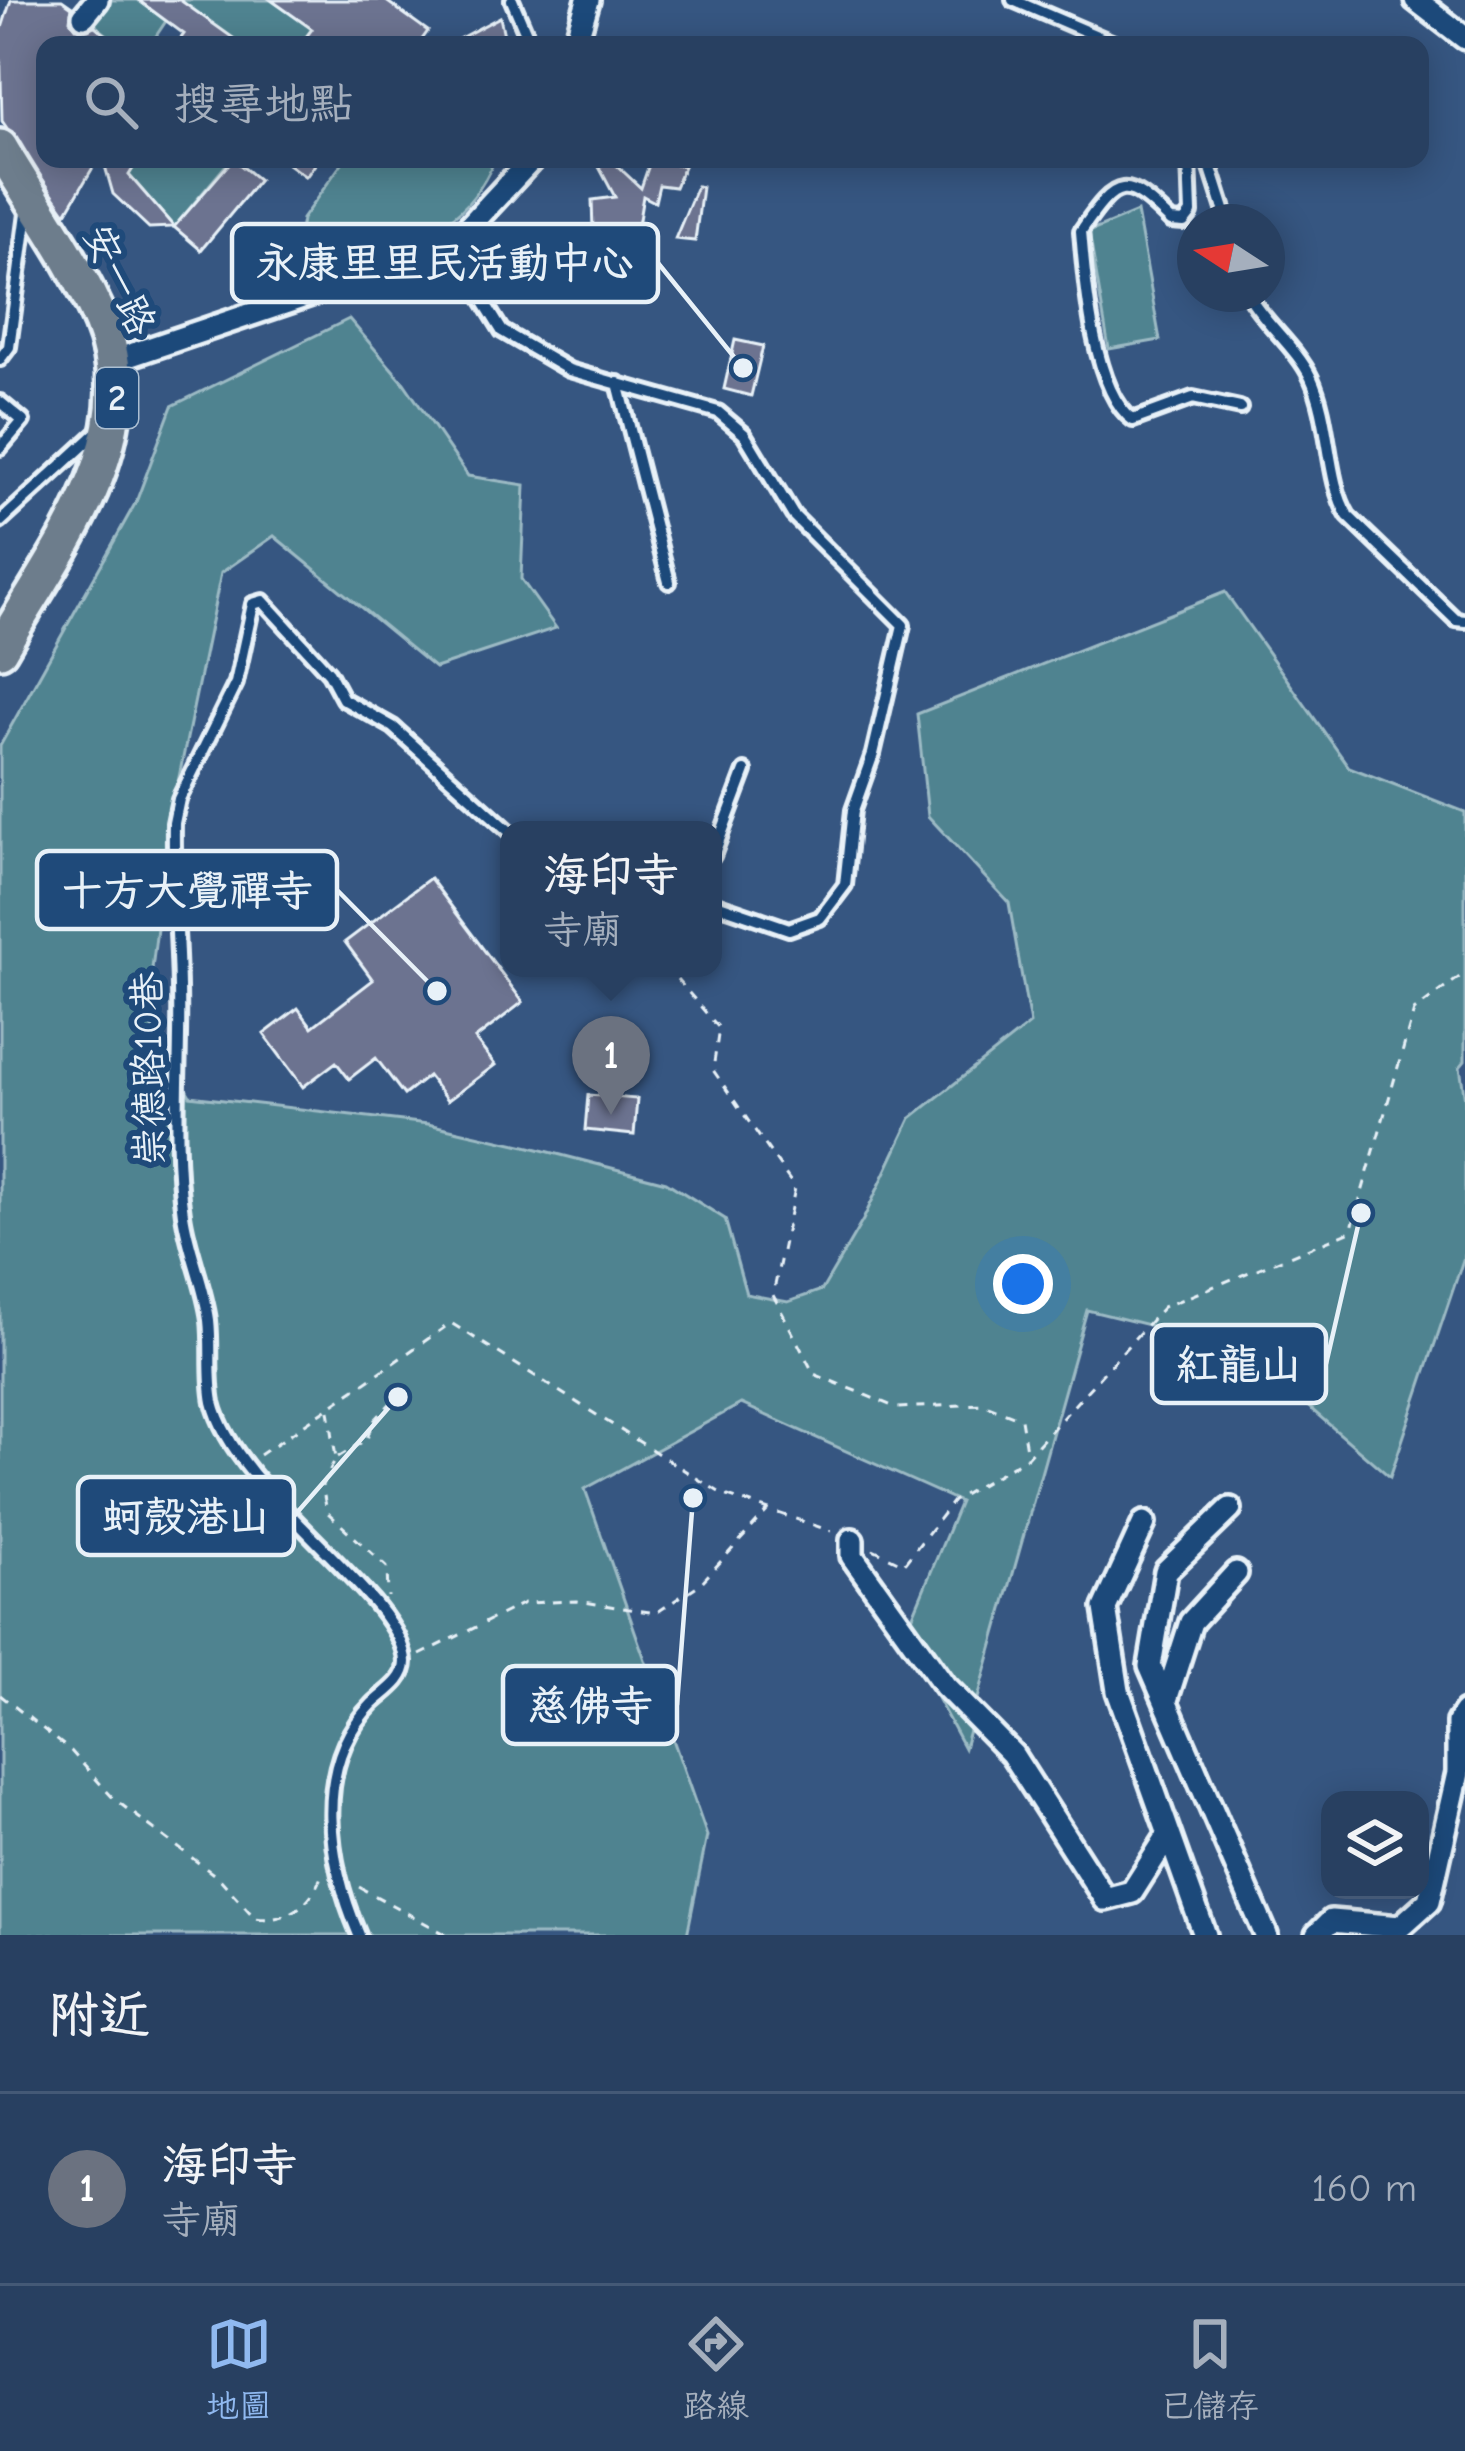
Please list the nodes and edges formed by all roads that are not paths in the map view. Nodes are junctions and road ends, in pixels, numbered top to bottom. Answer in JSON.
{"nodes":[{"id":1,"x":512,"y":0,"type":"edge"},
{"id":2,"x":588,"y":0,"type":"edge"},
{"id":3,"x":1013,"y":0,"type":"edge"},
{"id":4,"x":1416,"y":0,"type":"edge"},
{"id":5,"x":527,"y":36,"type":"edge"},
{"id":6,"x":578,"y":36,"type":"edge"},
{"id":7,"x":1097,"y":36,"type":"edge"},
{"id":8,"x":1465,"y":38,"type":"edge"},
{"id":9,"x":1,"y":151,"type":"edge"},
{"id":10,"x":524,"y":168,"type":"edge"},
{"id":11,"x":1189,"y":168,"type":"edge"},
{"id":12,"x":1211,"y":168,"type":"edge"},
{"id":13,"x":29,"y":197,"type":"junction"},
{"id":14,"x":1222,"y":204,"type":"edge"},
{"id":15,"x":450,"y":248,"type":"junction"},
{"id":16,"x":1258,"y":312,"type":"edge"},
{"id":17,"x":0,"y":359,"type":"edge"},
{"id":18,"x":113,"y":361,"type":"junction"},
{"id":19,"x":618,"y":383,"type":"junction"},
{"id":20,"x":0,"y":402,"type":"edge"},
{"id":21,"x":1240,"y":408,"type":"dead end"},
{"id":22,"x":115,"y":416,"type":"junction"},
{"id":23,"x":0,"y":448,"type":"edge"},
{"id":24,"x":0,"y":522,"type":"edge"},
{"id":25,"x":669,"y":582,"type":"dead end"},
{"id":26,"x":1465,"y":621,"type":"edge"},
{"id":27,"x":0,"y":650,"type":"edge"},
{"id":28,"x":745,"y":770,"type":"dead end"},
{"id":29,"x":500,"y":823,"type":"edge"},
{"id":30,"x":722,"y":832,"type":"edge"},
{"id":31,"x":722,"y":906,"type":"edge"},
{"id":32,"x":1231,"y":1509,"type":"dead end"},
{"id":33,"x":1144,"y":1523,"type":"dead end"},
{"id":34,"x":852,"y":1540,"type":"road end"},
{"id":35,"x":1236,"y":1573,"type":"dead end"},
{"id":36,"x":1166,"y":1700,"type":"junction"},
{"id":37,"x":1465,"y":1712,"type":"edge"},
{"id":38,"x":1167,"y":1837,"type":"junction"},
{"id":39,"x":359,"y":1935,"type":"edge"},
{"id":40,"x":1205,"y":1935,"type":"edge"},
{"id":41,"x":1266,"y":1935,"type":"edge"},
{"id":42,"x":1317,"y":1935,"type":"edge"}],
"edges":[{"from":1,"to":5,"type":"lane"},
{"from":2,"to":6,"type":"street"},
{"from":3,"to":7,"type":"lane"},
{"from":4,"to":8,"type":"street"},
{"from":9,"to":13,"type":"main road","name":"安一路","number":"2"},
{"from":10,"to":15,"type":"street"},
{"from":11,"to":21,"type":"lane"},
{"from":12,"to":14,"type":"lane"},
{"from":13,"to":17,"type":"lane"},
{"from":13,"to":18,"type":"main road","name":"安一路","number":"2"},
{"from":15,"to":18,"type":"street"},
{"from":15,"to":19,"type":"lane"},
{"from":16,"to":26,"type":"lane"},
{"from":18,"to":22,"type":"main road","name":"安一路","number":"2"},
{"from":19,"to":25,"type":"lane"},
{"from":19,"to":31,"type":"lane"},
{"from":20,"to":23,"type":"lane"},
{"from":22,"to":24,"type":"lane"},
{"from":22,"to":27,"type":"main road","name":"安一路","number":"2"},
{"from":28,"to":30,"type":"lane"},
{"from":29,"to":39,"type":"lane","name":"崇德路10巷"},
{"from":32,"to":36,"type":"street"},
{"from":33,"to":38,"type":"street"},
{"from":34,"to":38,"type":"street"},
{"from":35,"to":36,"type":"street"},
{"from":36,"to":41,"type":"street"},
{"from":37,"to":42,"type":"street"},
{"from":38,"to":40,"type":"street"}]}
